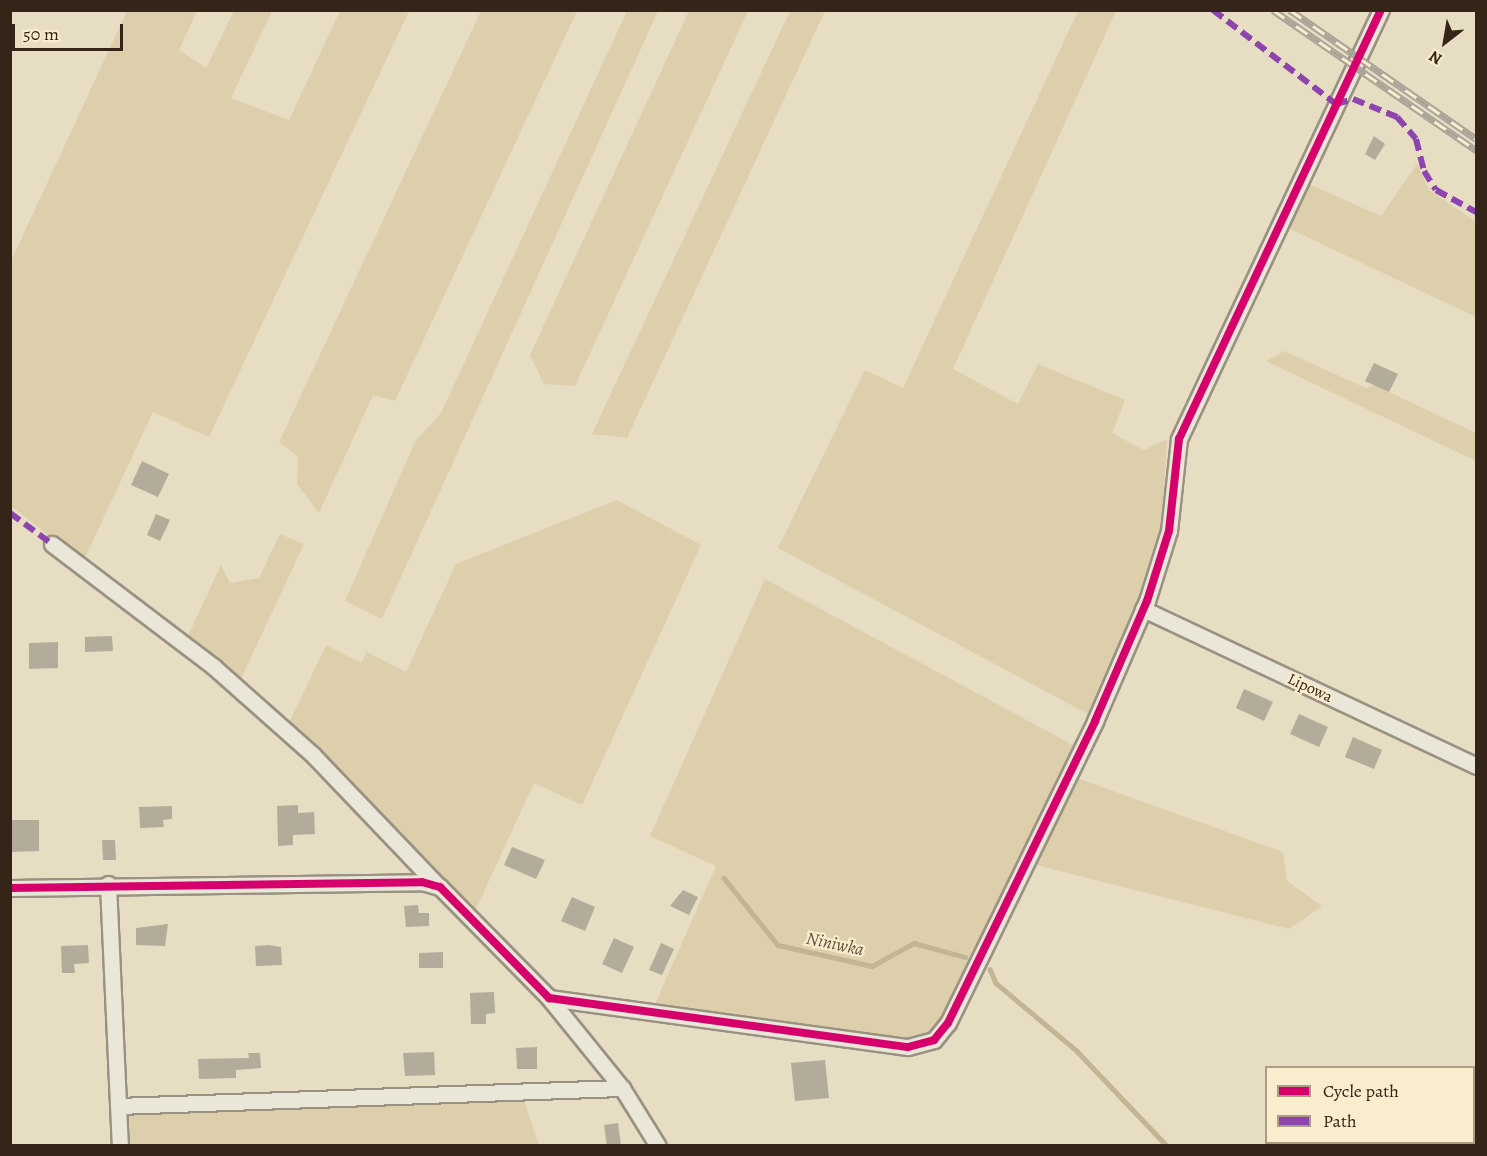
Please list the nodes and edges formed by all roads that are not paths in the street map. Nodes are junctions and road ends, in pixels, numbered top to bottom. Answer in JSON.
{"nodes":[{"id":1,"x":1381,"y":10,"type":"edge"},
{"id":2,"x":52,"y":544,"type":"dead end"},
{"id":3,"x":1143,"y":609,"type":"junction"},
{"id":4,"x":1476,"y":766,"type":"edge"},
{"id":5,"x":108,"y":884,"type":"junction"},
{"id":6,"x":440,"y":887,"type":"junction"},
{"id":7,"x":10,"y":888,"type":"edge"},
{"id":8,"x":549,"y":998,"type":"junction"},
{"id":9,"x":622,"y":1088,"type":"junction"},
{"id":10,"x":118,"y":1106,"type":"junction"},
{"id":11,"x":120,"y":1146,"type":"edge"},
{"id":12,"x":658,"y":1146,"type":"edge"}],
"edges":[{"from":1,"to":3,"type":"street"},
{"from":2,"to":6,"type":"street"},
{"from":3,"to":4,"type":"street","name":"Lipowa"},
{"from":3,"to":8,"type":"street"},
{"from":5,"to":6,"type":"street"},
{"from":5,"to":7,"type":"street"},
{"from":5,"to":10,"type":"street"},
{"from":6,"to":8,"type":"street"},
{"from":8,"to":9,"type":"street"},
{"from":9,"to":10,"type":"street"},
{"from":9,"to":12,"type":"street"},
{"from":10,"to":11,"type":"street"}]}
